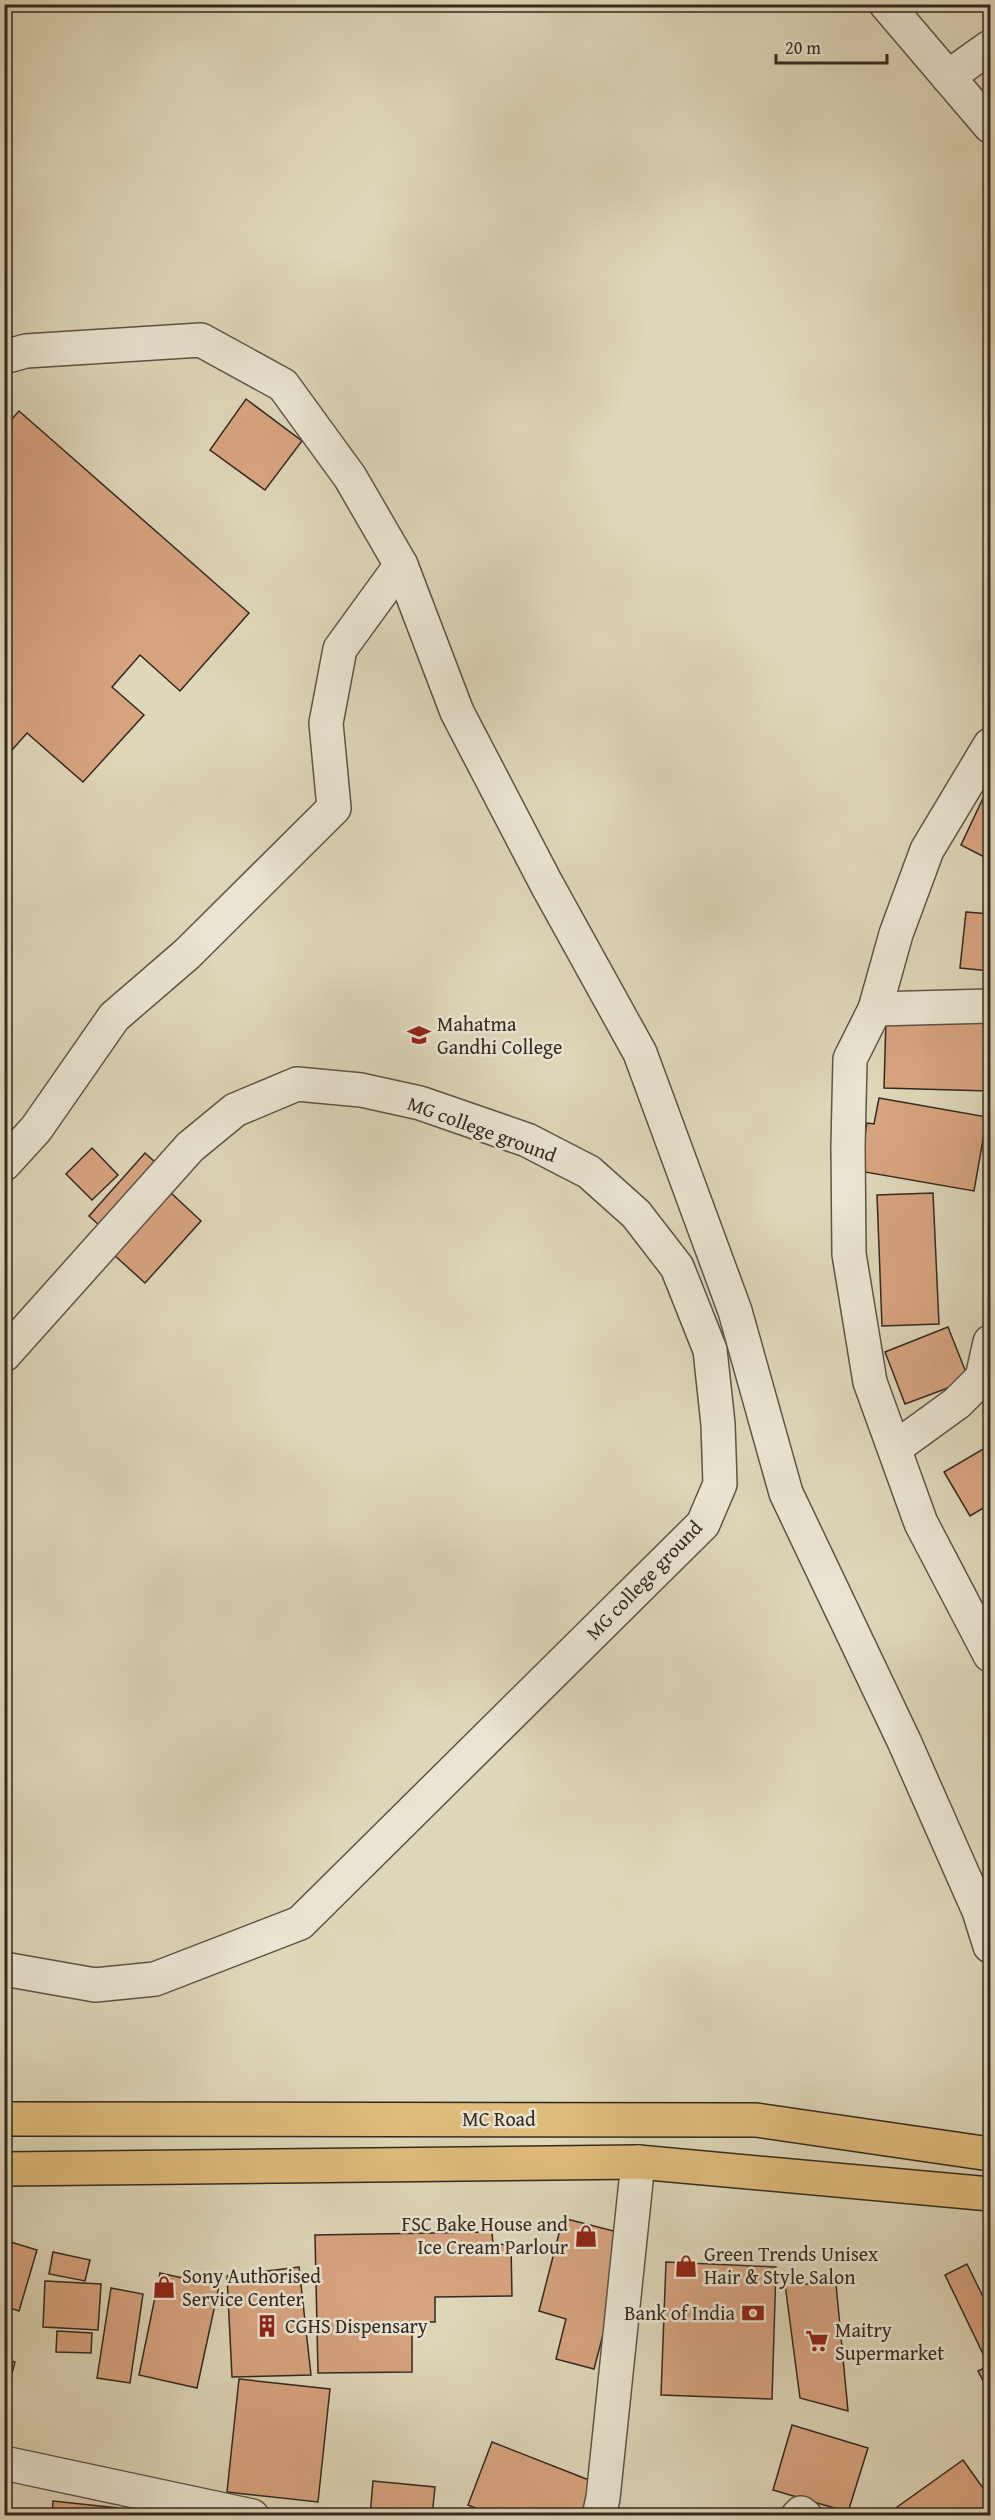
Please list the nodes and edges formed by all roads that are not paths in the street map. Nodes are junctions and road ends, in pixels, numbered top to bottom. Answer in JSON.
{"nodes":[{"id":1,"x":886,"y":4,"type":"edge"},
{"id":2,"x":990,"y":47,"type":"edge"},
{"id":3,"x":948,"y":77,"type":"junction"},
{"id":4,"x":990,"y":126,"type":"edge"},
{"id":5,"x":4,"y":357,"type":"edge"},
{"id":6,"x":400,"y":565,"type":"junction"},
{"id":7,"x":990,"y":745,"type":"edge"},
{"id":8,"x":990,"y":1005,"type":"edge"},
{"id":9,"x":874,"y":1009,"type":"junction"},
{"id":10,"x":4,"y":1164,"type":"edge"},
{"id":11,"x":990,"y":1342,"type":"edge"},
{"id":12,"x":4,"y":1355,"type":"edge"},
{"id":13,"x":895,"y":1448,"type":"junction"},
{"id":14,"x":990,"y":1655,"type":"edge"},
{"id":15,"x":990,"y":1946,"type":"edge"},
{"id":16,"x":4,"y":1969,"type":"edge"},
{"id":17,"x":4,"y":2119,"type":"edge"},
{"id":18,"x":990,"y":2154,"type":"edge"},
{"id":19,"x":638,"y":2162,"type":"junction"},
{"id":20,"x":4,"y":2169,"type":"edge"},
{"id":21,"x":990,"y":2194,"type":"edge"},
{"id":22,"x":4,"y":2463,"type":"edge"},
{"id":23,"x":252,"y":2516,"type":"edge"},
{"id":24,"x":598,"y":2516,"type":"edge"},
{"id":25,"x":798,"y":2516,"type":"edge"},
{"id":26,"x":805,"y":2516,"type":"edge"}],
"edges":[{"from":1,"to":3,"type":"street"},
{"from":2,"to":3,"type":"street"},
{"from":3,"to":4,"type":"street"},
{"from":5,"to":6,"type":"street"},
{"from":6,"to":10,"type":"street"},
{"from":6,"to":15,"type":"street"},
{"from":7,"to":9,"type":"street"},
{"from":8,"to":9,"type":"street"},
{"from":9,"to":13,"type":"street"},
{"from":11,"to":13,"type":"street"},
{"from":12,"to":16,"type":"street","name":"MG college ground"},
{"from":13,"to":14,"type":"street"},
{"from":17,"to":18,"type":"main road","name":"MC Road"},
{"from":19,"to":20,"type":"main road"},
{"from":19,"to":21,"type":"main road"},
{"from":19,"to":24,"type":"street"},
{"from":22,"to":23,"type":"street"},
{"from":25,"to":26,"type":"street"}]}
